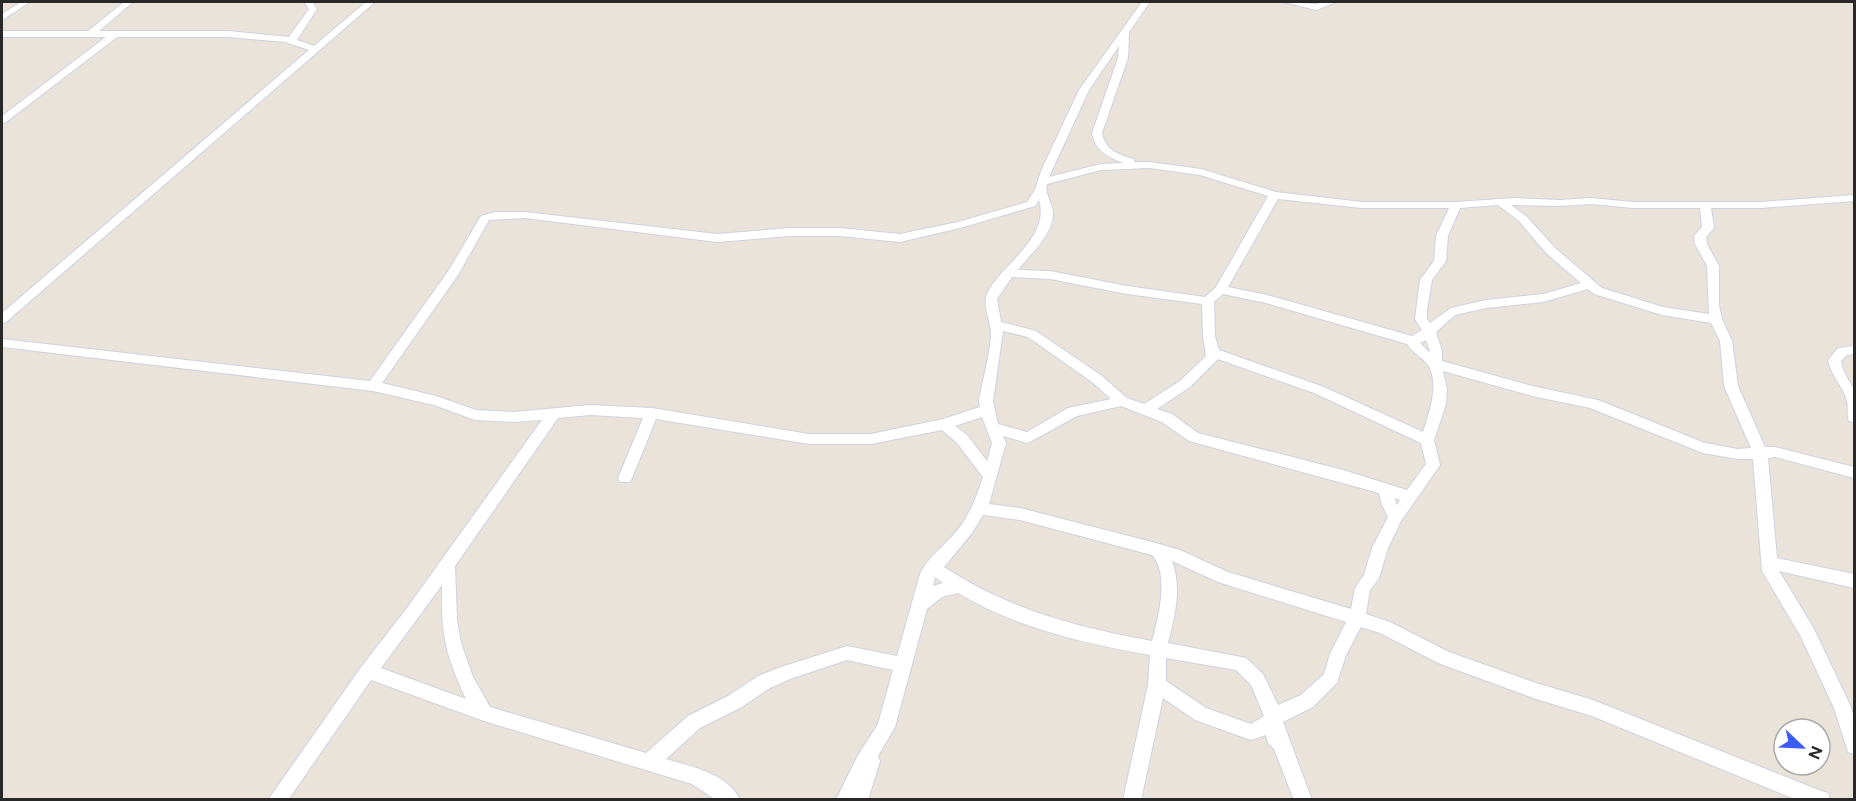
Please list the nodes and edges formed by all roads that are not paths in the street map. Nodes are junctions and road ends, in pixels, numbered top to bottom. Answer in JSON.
{"nodes":[{"id":1,"x":26,"y":2,"type":"edge"},
{"id":2,"x":129,"y":2,"type":"edge"},
{"id":3,"x":308,"y":2,"type":"edge"},
{"id":4,"x":371,"y":2,"type":"edge"},
{"id":5,"x":1146,"y":2,"type":"edge"},
{"id":6,"x":1288,"y":2,"type":"edge"},
{"id":7,"x":1330,"y":3,"type":"edge"},
{"id":8,"x":2,"y":17,"type":"edge"},
{"id":9,"x":1125,"y":29,"type":"junction"},
{"id":10,"x":2,"y":34,"type":"edge"},
{"id":11,"x":89,"y":35,"type":"junction"},
{"id":12,"x":114,"y":35,"type":"junction"},
{"id":13,"x":292,"y":40,"type":"junction"},
{"id":14,"x":315,"y":50,"type":"junction"},
{"id":15,"x":2,"y":120,"type":"edge"},
{"id":16,"x":1150,"y":165,"type":"junction"},
{"id":17,"x":1041,"y":186,"type":"junction"},
{"id":18,"x":1275,"y":195,"type":"junction"},
{"id":19,"x":1854,"y":198,"type":"edge"},
{"id":20,"x":1501,"y":202,"type":"junction"},
{"id":21,"x":1705,"y":204,"type":"junction"},
{"id":22,"x":1456,"y":205,"type":"junction"},
{"id":23,"x":1011,"y":273,"type":"junction"},
{"id":24,"x":1588,"y":285,"type":"junction"},
{"id":25,"x":1221,"y":289,"type":"junction"},
{"id":26,"x":1208,"y":301,"type":"junction"},
{"id":27,"x":2,"y":319,"type":"edge"},
{"id":28,"x":1716,"y":319,"type":"junction"},
{"id":29,"x":996,"y":325,"type":"junction"},
{"id":30,"x":1427,"y":330,"type":"junction"},
{"id":31,"x":1412,"y":341,"type":"junction"},
{"id":32,"x":2,"y":343,"type":"edge"},
{"id":33,"x":1854,"y":350,"type":"edge"},
{"id":34,"x":1214,"y":354,"type":"junction"},
{"id":35,"x":1435,"y":364,"type":"junction"},
{"id":36,"x":373,"y":386,"type":"junction"},
{"id":37,"x":1122,"y":401,"type":"junction"},
{"id":38,"x":1146,"y":409,"type":"junction"},
{"id":39,"x":987,"y":411,"type":"junction"},
{"id":40,"x":652,"y":413,"type":"junction"},
{"id":41,"x":553,"y":414,"type":"junction"},
{"id":42,"x":1854,"y":417,"type":"edge"},
{"id":43,"x":944,"y":424,"type":"junction"},
{"id":44,"x":994,"y":428,"type":"junction"},
{"id":45,"x":1427,"y":440,"type":"junction"},
{"id":46,"x":1760,"y":452,"type":"junction"},
{"id":47,"x":1854,"y":472,"type":"edge"},
{"id":48,"x":991,"y":476,"type":"junction"},
{"id":49,"x":625,"y":478,"type":"dead end"},
{"id":50,"x":1386,"y":490,"type":"junction"},
{"id":51,"x":1410,"y":497,"type":"junction"},
{"id":52,"x":982,"y":502,"type":"junction"},
{"id":53,"x":1396,"y":517,"type":"junction"},
{"id":54,"x":1156,"y":549,"type":"junction"},
{"id":55,"x":1770,"y":563,"type":"junction"},
{"id":56,"x":447,"y":564,"type":"junction"},
{"id":57,"x":932,"y":567,"type":"junction"},
{"id":58,"x":1854,"y":581,"type":"edge"},
{"id":59,"x":958,"y":586,"type":"junction"},
{"id":60,"x":919,"y":605,"type":"junction"},
{"id":61,"x":1357,"y":618,"type":"junction"},
{"id":62,"x":1158,"y":650,"type":"junction"},
{"id":63,"x":904,"y":665,"type":"junction"},
{"id":64,"x":368,"y":671,"type":"junction"},
{"id":65,"x":1157,"y":685,"type":"junction"},
{"id":66,"x":484,"y":713,"type":"junction"},
{"id":67,"x":1275,"y":717,"type":"junction"},
{"id":68,"x":1259,"y":730,"type":"junction"},
{"id":69,"x":1281,"y":743,"type":"junction"},
{"id":70,"x":876,"y":746,"type":"junction"},
{"id":71,"x":1854,"y":746,"type":"edge"},
{"id":72,"x":650,"y":762,"type":"junction"},
{"id":73,"x":277,"y":800,"type":"edge"},
{"id":74,"x":731,"y":800,"type":"edge"},
{"id":75,"x":845,"y":800,"type":"edge"},
{"id":76,"x":860,"y":800,"type":"edge"},
{"id":77,"x":1132,"y":800,"type":"edge"},
{"id":78,"x":1303,"y":800,"type":"edge"},
{"id":79,"x":1821,"y":800,"type":"edge"}],
"edges":[{"from":1,"to":8,"type":"street"},
{"from":2,"to":11,"type":"street"},
{"from":3,"to":13,"type":"street"},
{"from":4,"to":14,"type":"street"},
{"from":5,"to":9,"type":"street"},
{"from":6,"to":7,"type":"street"},
{"from":9,"to":16,"type":"street"},
{"from":9,"to":17,"type":"street"},
{"from":10,"to":11,"type":"street"},
{"from":11,"to":12,"type":"street"},
{"from":12,"to":13,"type":"street"},
{"from":12,"to":15,"type":"street"},
{"from":13,"to":14,"type":"street"},
{"from":14,"to":27,"type":"street"},
{"from":16,"to":17,"type":"street"},
{"from":16,"to":18,"type":"street"},
{"from":17,"to":23,"type":"street"},
{"from":17,"to":36,"type":"street"},
{"from":18,"to":22,"type":"street"},
{"from":18,"to":25,"type":"street"},
{"from":19,"to":21,"type":"street"},
{"from":20,"to":21,"type":"street"},
{"from":20,"to":22,"type":"street"},
{"from":20,"to":24,"type":"street"},
{"from":21,"to":28,"type":"street"},
{"from":22,"to":30,"type":"street"},
{"from":23,"to":26,"type":"street"},
{"from":23,"to":29,"type":"street"},
{"from":24,"to":28,"type":"street"},
{"from":24,"to":30,"type":"street"},
{"from":25,"to":26,"type":"street"},
{"from":25,"to":31,"type":"street"},
{"from":26,"to":34,"type":"street"},
{"from":28,"to":46,"type":"street"},
{"from":29,"to":37,"type":"street"},
{"from":29,"to":39,"type":"street"},
{"from":30,"to":31,"type":"street"},
{"from":30,"to":35,"type":"street"},
{"from":31,"to":35,"type":"street"},
{"from":32,"to":36,"type":"street"},
{"from":33,"to":42,"type":"street"},
{"from":34,"to":38,"type":"street"},
{"from":34,"to":45,"type":"street"},
{"from":35,"to":45,"type":"street"},
{"from":35,"to":46,"type":"street"},
{"from":36,"to":41,"type":"street"},
{"from":37,"to":38,"type":"street"},
{"from":37,"to":44,"type":"street"},
{"from":38,"to":50,"type":"street"},
{"from":39,"to":43,"type":"street"},
{"from":39,"to":44,"type":"street"},
{"from":40,"to":41,"type":"street"},
{"from":40,"to":43,"type":"street"},
{"from":40,"to":49,"type":"street"},
{"from":41,"to":56,"type":"street"},
{"from":43,"to":48,"type":"street"},
{"from":44,"to":48,"type":"street"},
{"from":45,"to":51,"type":"street"},
{"from":46,"to":47,"type":"street"},
{"from":46,"to":55,"type":"street"},
{"from":48,"to":52,"type":"street"},
{"from":50,"to":51,"type":"street"},
{"from":50,"to":53,"type":"street"},
{"from":51,"to":53,"type":"street"},
{"from":52,"to":54,"type":"street"},
{"from":52,"to":57,"type":"street"},
{"from":53,"to":61,"type":"street"},
{"from":54,"to":61,"type":"street"},
{"from":54,"to":62,"type":"street"},
{"from":55,"to":58,"type":"street"},
{"from":55,"to":71,"type":"street"},
{"from":56,"to":64,"type":"street"},
{"from":56,"to":66,"type":"street"},
{"from":57,"to":59,"type":"street"},
{"from":57,"to":60,"type":"street"},
{"from":59,"to":60,"type":"street"},
{"from":59,"to":62,"type":"street"},
{"from":60,"to":63,"type":"street"},
{"from":61,"to":67,"type":"street"},
{"from":61,"to":79,"type":"street"},
{"from":62,"to":65,"type":"street"},
{"from":62,"to":67,"type":"street"},
{"from":63,"to":70,"type":"street"},
{"from":63,"to":72,"type":"street"},
{"from":64,"to":66,"type":"street"},
{"from":64,"to":73,"type":"street"},
{"from":65,"to":68,"type":"street"},
{"from":65,"to":77,"type":"street"},
{"from":66,"to":72,"type":"street"},
{"from":67,"to":68,"type":"street"},
{"from":67,"to":69,"type":"street"},
{"from":68,"to":69,"type":"street"},
{"from":69,"to":78,"type":"street"},
{"from":70,"to":75,"type":"street"},
{"from":70,"to":76,"type":"street"},
{"from":72,"to":74,"type":"street"}]}
